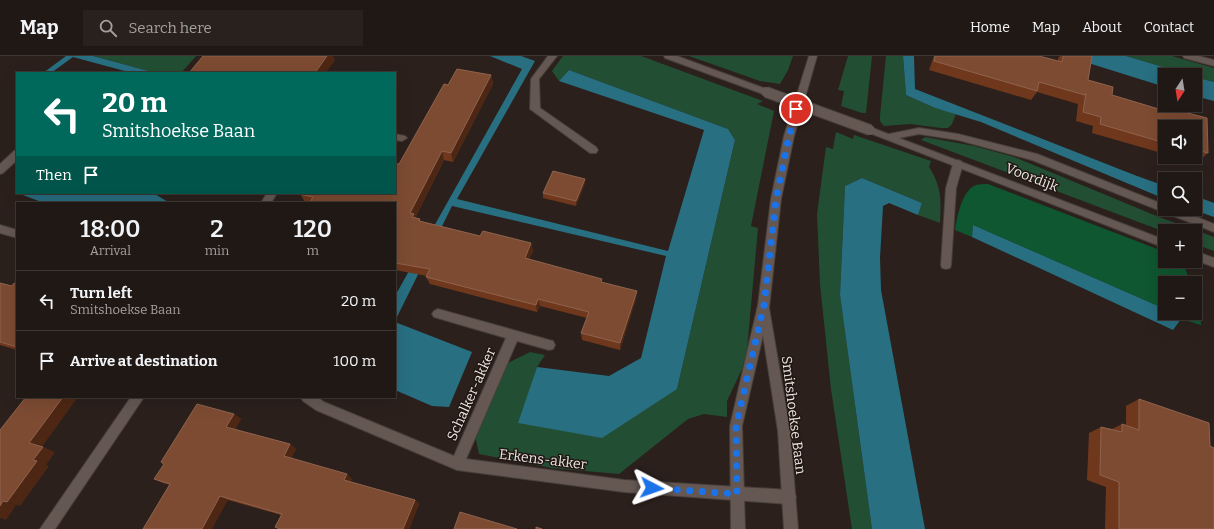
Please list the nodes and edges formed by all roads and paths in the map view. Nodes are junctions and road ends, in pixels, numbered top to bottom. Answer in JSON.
{"nodes":[{"id":1,"x":553,"y":56,"type":"edge"},
{"id":2,"x":668,"y":56,"type":"edge"},
{"id":3,"x":813,"y":56,"type":"edge"},
{"id":4,"x":1187,"y":56,"type":"edge"},
{"id":5,"x":1214,"y":63,"type":"edge"},
{"id":6,"x":889,"y":137,"type":"junction"},
{"id":7,"x":593,"y":150,"type":"dead end"},
{"id":8,"x":16,"y":155,"type":"edge"},
{"id":9,"x":958,"y":164,"type":"junction"},
{"id":10,"x":0,"y":170,"type":"edge"},
{"id":11,"x":1158,"y":206,"type":"edge"},
{"id":12,"x":1184,"y":216,"type":"edge"},
{"id":13,"x":1214,"y":228,"type":"edge"},
{"id":14,"x":0,"y":229,"type":"edge"},
{"id":15,"x":16,"y":234,"type":"edge"},
{"id":16,"x":1158,"y":241,"type":"edge"},
{"id":17,"x":1202,"y":258,"type":"edge"},
{"id":18,"x":1214,"y":263,"type":"edge"},
{"id":19,"x":946,"y":265,"type":"dead end"},
{"id":20,"x":764,"y":305,"type":"junction"},
{"id":21,"x":438,"y":314,"type":"dead end"},
{"id":22,"x":513,"y":336,"type":"junction"},
{"id":23,"x":549,"y":344,"type":"dead end"},
{"id":24,"x":137,"y":398,"type":"edge"},
{"id":25,"x":308,"y":398,"type":"edge"},
{"id":26,"x":457,"y":464,"type":"junction"},
{"id":27,"x":737,"y":494,"type":"junction"},
{"id":28,"x":789,"y":496,"type":"junction"},
{"id":29,"x":47,"y":529,"type":"edge"},
{"id":30,"x":738,"y":529,"type":"edge"},
{"id":31,"x":791,"y":529,"type":"edge"}],
"edges":[{"from":1,"to":7,"type":"street"},
{"from":2,"to":6,"type":"street","name":"Voordijk","bridge":true},
{"from":3,"to":20,"type":"street","name":"Smitshoekse Baan"},
{"from":4,"to":5,"type":"street"},
{"from":6,"to":9,"type":"street","name":"Voordijk"},
{"from":6,"to":11,"type":"street","name":"Voordijk"},
{"from":8,"to":10,"type":"street"},
{"from":9,"to":16,"type":"street","name":"Voordijk"},
{"from":9,"to":19,"type":"street"},
{"from":12,"to":13,"type":"street","name":"Voordijk"},
{"from":14,"to":15,"type":"street"},
{"from":17,"to":18,"type":"street"},
{"from":20,"to":27,"type":"street","name":"Smitshoekse Baan"},
{"from":20,"to":28,"type":"street","name":"Smitshoekse Baan"},
{"from":21,"to":22,"type":"street","name":"Schalker-akker"},
{"from":22,"to":23,"type":"street","name":"Schalker-akker"},
{"from":22,"to":26,"type":"street","name":"Schalker-akker"},
{"from":24,"to":29,"type":"street"},
{"from":25,"to":26,"type":"street","name":"Erkens-akker"},
{"from":26,"to":27,"type":"street","name":"Erkens-akker"},
{"from":27,"to":28,"type":"street","name":"Erkens-akker"},
{"from":27,"to":30,"type":"street","name":"Smitshoekse Baan"},
{"from":28,"to":31,"type":"street","name":"Smitshoekse Baan"}]}
